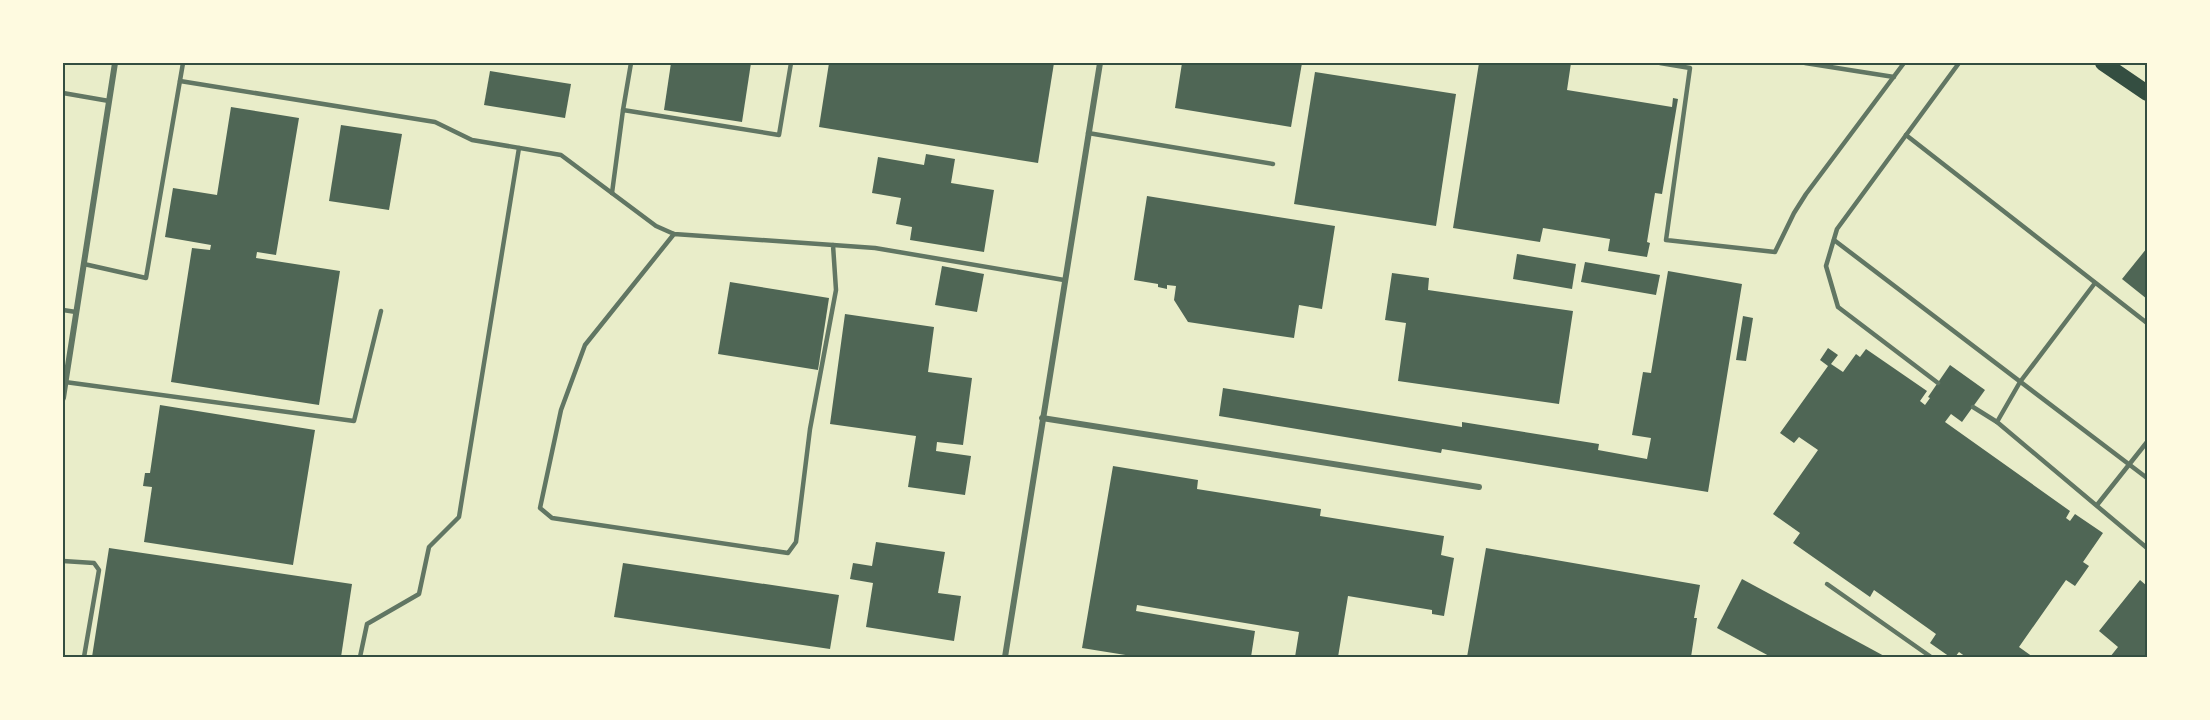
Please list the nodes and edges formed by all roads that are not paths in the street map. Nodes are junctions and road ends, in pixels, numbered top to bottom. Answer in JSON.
{"nodes":[{"id":1,"x":115,"y":63,"type":"edge"},
{"id":2,"x":183,"y":63,"type":"edge"},
{"id":3,"x":631,"y":63,"type":"edge"},
{"id":4,"x":792,"y":63,"type":"edge"},
{"id":5,"x":1100,"y":63,"type":"edge"},
{"id":6,"x":1660,"y":63,"type":"edge"},
{"id":7,"x":1805,"y":63,"type":"edge"},
{"id":8,"x":1904,"y":63,"type":"edge"},
{"id":9,"x":1959,"y":63,"type":"edge"},
{"id":10,"x":2103,"y":63,"type":"edge"},
{"id":11,"x":1691,"y":65,"type":"edge"},
{"id":12,"x":1894,"y":77,"type":"junction"},
{"id":13,"x":180,"y":81,"type":"junction"},
{"id":14,"x":63,"y":93,"type":"edge"},
{"id":15,"x":2147,"y":93,"type":"edge"},
{"id":16,"x":109,"y":101,"type":"junction"},
{"id":17,"x":623,"y":110,"type":"junction"},
{"id":18,"x":1088,"y":133,"type":"junction"},
{"id":19,"x":1906,"y":135,"type":"junction"},
{"id":20,"x":519,"y":148,"type":"junction"},
{"id":21,"x":1274,"y":164,"type":"dead end"},
{"id":22,"x":612,"y":193,"type":"junction"},
{"id":23,"x":674,"y":234,"type":"junction"},
{"id":24,"x":1834,"y":240,"type":"junction"},
{"id":25,"x":832,"y":245,"type":"junction"},
{"id":26,"x":84,"y":264,"type":"junction"},
{"id":27,"x":1064,"y":280,"type":"junction"},
{"id":28,"x":2095,"y":283,"type":"junction"},
{"id":29,"x":63,"y":310,"type":"edge"},
{"id":30,"x":381,"y":311,"type":"dead end"},
{"id":31,"x":76,"y":312,"type":"junction"},
{"id":32,"x":2147,"y":323,"type":"edge"},
{"id":33,"x":65,"y":382,"type":"junction"},
{"id":34,"x":2020,"y":382,"type":"junction"},
{"id":35,"x":1938,"y":383,"type":"dead end"},
{"id":36,"x":63,"y":398,"type":"edge"},
{"id":37,"x":1973,"y":407,"type":"dead end"},
{"id":38,"x":1042,"y":418,"type":"junction"},
{"id":39,"x":1997,"y":422,"type":"junction"},
{"id":40,"x":2147,"y":442,"type":"edge"},
{"id":41,"x":2130,"y":464,"type":"junction"},
{"id":42,"x":2147,"y":478,"type":"edge"},
{"id":43,"x":1479,"y":488,"type":"dead end"},
{"id":44,"x":2097,"y":505,"type":"junction"},
{"id":45,"x":2147,"y":548,"type":"edge"},
{"id":46,"x":63,"y":561,"type":"edge"},
{"id":47,"x":1827,"y":584,"type":"dead end"},
{"id":48,"x":84,"y":657,"type":"edge"},
{"id":49,"x":360,"y":657,"type":"edge"},
{"id":50,"x":1005,"y":657,"type":"edge"},
{"id":51,"x":1931,"y":657,"type":"edge"}],
"edges":[{"from":1,"to":16,"type":"street"},
{"from":2,"to":13,"type":"lane"},
{"from":3,"to":17,"type":"lane"},
{"from":4,"to":17,"type":"lane"},
{"from":5,"to":18,"type":"street"},
{"from":6,"to":11,"type":"lane"},
{"from":7,"to":12,"type":"lane"},
{"from":8,"to":12,"type":"lane"},
{"from":9,"to":19,"type":"lane"},
{"from":10,"to":15,"type":"highway"},
{"from":11,"to":12,"type":"lane"},
{"from":13,"to":20,"type":"lane"},
{"from":13,"to":26,"type":"lane"},
{"from":14,"to":16,"type":"lane"},
{"from":16,"to":26,"type":"street"},
{"from":17,"to":22,"type":"lane"},
{"from":18,"to":21,"type":"lane"},
{"from":18,"to":27,"type":"street"},
{"from":19,"to":24,"type":"lane"},
{"from":19,"to":28,"type":"lane"},
{"from":20,"to":22,"type":"lane"},
{"from":20,"to":49,"type":"lane"},
{"from":22,"to":23,"type":"lane"},
{"from":23,"to":25,"type":"lane"},
{"from":23,"to":25,"type":"lane"},
{"from":24,"to":34,"type":"lane"},
{"from":24,"to":35,"type":"lane"},
{"from":25,"to":27,"type":"lane"},
{"from":26,"to":31,"type":"street"},
{"from":27,"to":38,"type":"street"},
{"from":28,"to":32,"type":"lane"},
{"from":28,"to":34,"type":"lane"},
{"from":29,"to":31,"type":"lane"},
{"from":30,"to":33,"type":"lane"},
{"from":31,"to":33,"type":"street"},
{"from":33,"to":36,"type":"street"},
{"from":34,"to":39,"type":"lane"},
{"from":34,"to":41,"type":"lane"},
{"from":37,"to":39,"type":"lane"},
{"from":38,"to":43,"type":"street"},
{"from":38,"to":50,"type":"street"},
{"from":39,"to":44,"type":"lane"},
{"from":40,"to":41,"type":"lane"},
{"from":41,"to":42,"type":"lane"},
{"from":41,"to":44,"type":"lane"},
{"from":44,"to":45,"type":"lane"},
{"from":46,"to":48,"type":"lane"},
{"from":47,"to":51,"type":"lane"}]}
